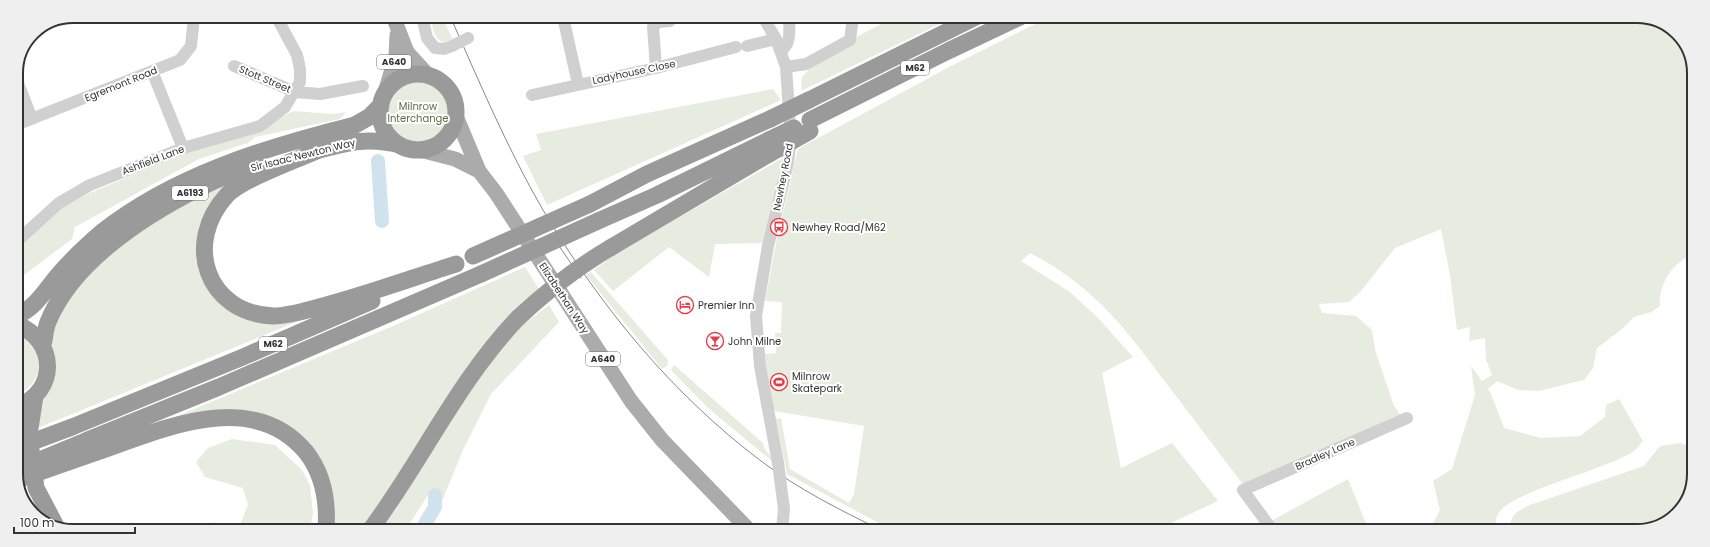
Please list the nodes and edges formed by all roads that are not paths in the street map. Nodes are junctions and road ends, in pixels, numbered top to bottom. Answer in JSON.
{"nodes":[{"id":1,"x":193,"y":23,"type":"edge"},
{"id":2,"x":280,"y":23,"type":"edge"},
{"id":3,"x":395,"y":23,"type":"edge"},
{"id":4,"x":395,"y":23,"type":"edge"},
{"id":5,"x":424,"y":23,"type":"edge"},
{"id":6,"x":564,"y":23,"type":"edge"},
{"id":7,"x":658,"y":23,"type":"edge"},
{"id":8,"x":767,"y":23,"type":"edge"},
{"id":9,"x":789,"y":23,"type":"edge"},
{"id":10,"x":852,"y":23,"type":"edge"},
{"id":11,"x":964,"y":23,"type":"edge"},
{"id":12,"x":1007,"y":23,"type":"edge"},
{"id":13,"x":468,"y":38,"type":"dead end"},
{"id":14,"x":776,"y":39,"type":"junction"},
{"id":15,"x":781,"y":51,"type":"junction"},
{"id":16,"x":234,"y":66,"type":"dead end"},
{"id":17,"x":786,"y":67,"type":"junction"},
{"id":18,"x":656,"y":68,"type":"junction"},
{"id":19,"x":152,"y":72,"type":"junction"},
{"id":20,"x":428,"y":75,"type":"junction"},
{"id":21,"x":578,"y":84,"type":"junction"},
{"id":22,"x":363,"y":86,"type":"dead end"},
{"id":23,"x":295,"y":92,"type":"junction"},
{"id":24,"x":532,"y":95,"type":"dead end"},
{"id":25,"x":23,"y":96,"type":"edge"},
{"id":26,"x":383,"y":100,"type":"junction"},
{"id":27,"x":456,"y":116,"type":"junction"},
{"id":28,"x":32,"y":119,"type":"junction"},
{"id":29,"x":23,"y":122,"type":"edge"},
{"id":30,"x":400,"y":145,"type":"junction"},
{"id":31,"x":769,"y":147,"type":"junction"},
{"id":32,"x":183,"y":148,"type":"junction"},
{"id":33,"x":319,"y":150,"type":"junction"},
{"id":34,"x":420,"y":150,"type":"junction"},
{"id":35,"x":479,"y":171,"type":"junction"},
{"id":36,"x":23,"y":236,"type":"edge"},
{"id":37,"x":456,"y":264,"type":"junction"},
{"id":38,"x":23,"y":312,"type":"edge"},
{"id":39,"x":23,"y":326,"type":"edge"},
{"id":40,"x":43,"y":346,"type":"junction"},
{"id":41,"x":35,"y":396,"type":"junction"},
{"id":42,"x":23,"y":405,"type":"edge"},
{"id":43,"x":1407,"y":418,"type":"dead end"},
{"id":44,"x":23,"y":445,"type":"edge"},
{"id":45,"x":93,"y":446,"type":"junction"},
{"id":46,"x":23,"y":460,"type":"edge"},
{"id":47,"x":23,"y":468,"type":"edge"},
{"id":48,"x":23,"y":477,"type":"edge"},
{"id":49,"x":30,"y":499,"type":"edge"},
{"id":50,"x":52,"y":519,"type":"edge"},
{"id":51,"x":326,"y":524,"type":"edge"},
{"id":52,"x":375,"y":524,"type":"edge"},
{"id":53,"x":743,"y":524,"type":"edge"},
{"id":54,"x":783,"y":524,"type":"edge"},
{"id":55,"x":1268,"y":524,"type":"edge"}],
"edges":[{"from":1,"to":19,"type":"street","name":"Egremont Road"},
{"from":2,"to":23,"type":"street"},
{"from":3,"to":20,"type":"main road","number":"A640"},
{"from":4,"to":26,"type":"main road","number":"A640"},
{"from":5,"to":13,"type":"street","bridge":true},
{"from":6,"to":21,"type":"street"},
{"from":7,"to":18,"type":"street"},
{"from":8,"to":14,"type":"street","name":"Newhey Road"},
{"from":9,"to":15,"type":"street"},
{"from":10,"to":17,"type":"street"},
{"from":11,"to":37,"type":"highway","number":"M62","bridge":true},
{"from":12,"to":31,"type":"highway","number":"M62","bridge":true},
{"from":14,"to":15,"type":"street","name":"Newhey Road"},
{"from":14,"to":18,"type":"street","name":"Ladyhouse Close"},
{"from":15,"to":17,"type":"street","name":"Newhey Road"},
{"from":16,"to":23,"type":"street","name":"Stott Street"},
{"from":17,"to":54,"type":"street","name":"Newhey Road","bridge":true},
{"from":18,"to":21,"type":"street","name":"Ladyhouse Close"},
{"from":19,"to":28,"type":"street","name":"Egremont Road"},
{"from":19,"to":32,"type":"street"},
{"from":20,"to":26,"type":"highway","number":"A640"},
{"from":20,"to":27,"type":"highway","number":"A640"},
{"from":21,"to":24,"type":"street","name":"Ladyhouse Close"},
{"from":22,"to":23,"type":"street","name":"Stott Street"},
{"from":23,"to":32,"type":"street","name":"Ashfield Lane"},
{"from":25,"to":28,"type":"street"},
{"from":26,"to":30,"type":"highway","number":"A640"},
{"from":26,"to":38,"type":"highway","name":"Sir Isaac Newton Way","number":"A6193"},
{"from":27,"to":34,"type":"highway"},
{"from":27,"to":35,"type":"main road","name":"Elizabethan Way","number":"A640"},
{"from":28,"to":29,"type":"street","name":"Egremont Road"},
{"from":30,"to":33,"type":"highway","name":"Sir Isaac Newton Way","number":"A6193"},
{"from":30,"to":34,"type":"highway","number":"A640"},
{"from":31,"to":45,"type":"highway","number":"M62","bridge":true},
{"from":31,"to":52,"type":"highway","number":"M62","bridge":true},
{"from":32,"to":36,"type":"street","name":"Ashfield Lane"},
{"from":33,"to":37,"type":"highway","number":"M62"},
{"from":33,"to":40,"type":"highway","name":"Sir Isaac Newton Way","number":"A6193"},
{"from":34,"to":35,"type":"main road","name":"Elizabethan Way","number":"A640"},
{"from":35,"to":53,"type":"main road","name":"Elizabethan Way","number":"A640"},
{"from":37,"to":44,"type":"highway","number":"M62","bridge":true},
{"from":39,"to":40,"type":"highway","number":"A6193"},
{"from":40,"to":41,"type":"highway","number":"A6193"},
{"from":41,"to":42,"type":"highway","number":"A6193"},
{"from":41,"to":50,"type":"highway"},
{"from":43,"to":55,"type":"street","name":"Bradley Lane"},
{"from":45,"to":47,"type":"highway","number":"M62","bridge":true},
{"from":45,"to":48,"type":"highway","number":"M62","bridge":true},
{"from":45,"to":51,"type":"highway","number":"M62"},
{"from":46,"to":49,"type":"highway"}]}
